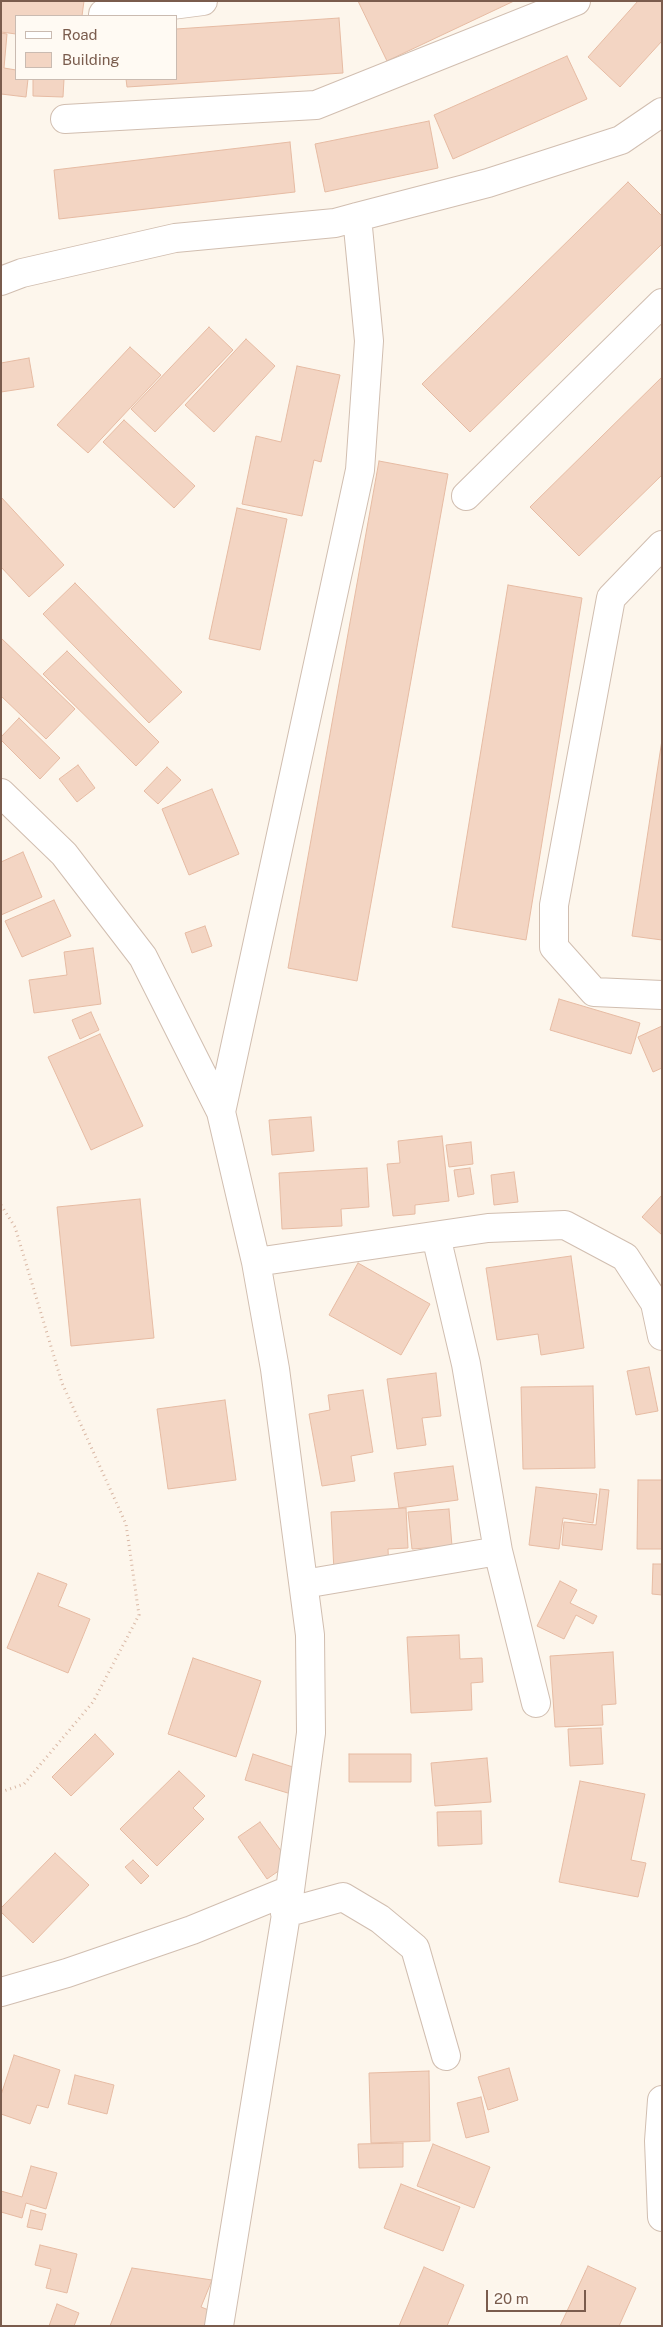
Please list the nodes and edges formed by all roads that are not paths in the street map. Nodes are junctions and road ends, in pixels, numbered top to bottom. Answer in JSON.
{"nodes":[{"id":1,"x":203,"y":1,"type":"edge"},
{"id":2,"x":576,"y":1,"type":"edge"},
{"id":3,"x":103,"y":14,"type":"dead end"},
{"id":4,"x":662,"y":112,"type":"edge"},
{"id":5,"x":65,"y":118,"type":"dead end"},
{"id":6,"x":357,"y":217,"type":"junction"},
{"id":7,"x":1,"y":281,"type":"edge"},
{"id":8,"x":662,"y":303,"type":"edge"},
{"id":9,"x":466,"y":496,"type":"dead end"},
{"id":10,"x":662,"y":545,"type":"edge"},
{"id":11,"x":1,"y":793,"type":"edge"},
{"id":12,"x":662,"y":994,"type":"edge"},
{"id":13,"x":221,"y":1112,"type":"junction"},
{"id":14,"x":436,"y":1236,"type":"junction"},
{"id":15,"x":256,"y":1262,"type":"junction"},
{"id":16,"x":662,"y":1336,"type":"edge"},
{"id":17,"x":498,"y":1551,"type":"junction"},
{"id":18,"x":304,"y":1584,"type":"junction"},
{"id":19,"x":536,"y":1703,"type":"dead end"},
{"id":20,"x":287,"y":1902,"type":"junction"},
{"id":21,"x":1,"y":1992,"type":"edge"},
{"id":22,"x":446,"y":2056,"type":"dead end"},
{"id":23,"x":662,"y":2100,"type":"edge"},
{"id":24,"x":662,"y":2217,"type":"edge"},
{"id":25,"x":219,"y":2326,"type":"edge"}],
"edges":[{"from":1,"to":3,"type":"street"},
{"from":2,"to":5,"type":"street"},
{"from":4,"to":6,"type":"street"},
{"from":6,"to":7,"type":"street"},
{"from":6,"to":13,"type":"street"},
{"from":8,"to":9,"type":"street"},
{"from":10,"to":12,"type":"street"},
{"from":11,"to":13,"type":"street"},
{"from":13,"to":15,"type":"street"},
{"from":14,"to":15,"type":"street"},
{"from":14,"to":16,"type":"street"},
{"from":14,"to":17,"type":"street"},
{"from":15,"to":18,"type":"street"},
{"from":17,"to":18,"type":"street"},
{"from":17,"to":19,"type":"street"},
{"from":18,"to":20,"type":"street"},
{"from":20,"to":21,"type":"street"},
{"from":20,"to":22,"type":"street"},
{"from":20,"to":25,"type":"street"},
{"from":23,"to":24,"type":"street"}]}
